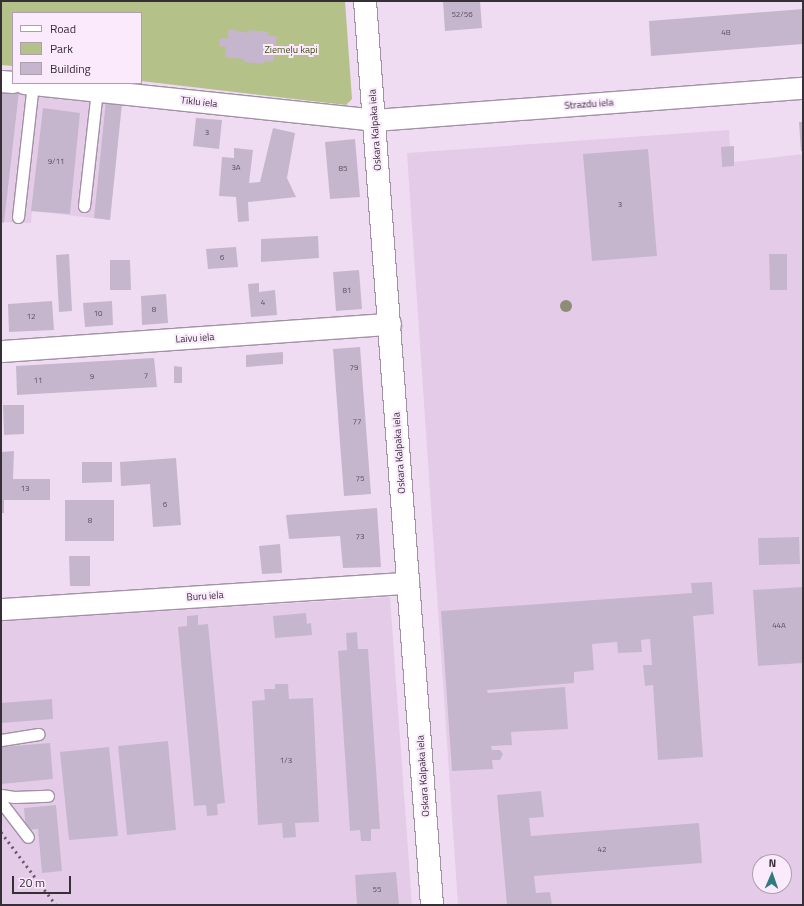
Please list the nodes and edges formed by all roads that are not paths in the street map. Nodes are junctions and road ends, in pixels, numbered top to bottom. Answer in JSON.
{"nodes":[{"id":1,"x":365,"y":1,"type":"edge"},
{"id":2,"x":1,"y":81,"type":"edge"},
{"id":3,"x":12,"y":82,"type":"edge"},
{"id":4,"x":23,"y":84,"type":"edge"},
{"id":5,"x":32,"y":84,"type":"edge"},
{"id":6,"x":803,"y":88,"type":"edge"},
{"id":7,"x":97,"y":91,"type":"junction"},
{"id":8,"x":374,"y":120,"type":"junction"},
{"id":9,"x":84,"y":206,"type":"dead end"},
{"id":10,"x":18,"y":218,"type":"dead end"},
{"id":11,"x":390,"y":324,"type":"junction"},
{"id":12,"x":1,"y":351,"type":"edge"},
{"id":13,"x":408,"y":583,"type":"junction"},
{"id":14,"x":1,"y":609,"type":"edge"},
{"id":15,"x":39,"y":734,"type":"dead end"},
{"id":16,"x":1,"y":740,"type":"edge"},
{"id":17,"x":1,"y":795,"type":"edge"},
{"id":18,"x":48,"y":796,"type":"dead end"},
{"id":19,"x":1,"y":802,"type":"edge"},
{"id":20,"x":28,"y":837,"type":"dead end"},
{"id":21,"x":432,"y":905,"type":"edge"}],
"edges":[{"from":1,"to":8,"type":"main road","name":"Oskara Kalpaka iela"},
{"from":2,"to":3,"type":"street","name":"Tīklu iela"},
{"from":4,"to":10,"type":"lane"},
{"from":5,"to":7,"type":"street","name":"Tīklu iela"},
{"from":6,"to":8,"type":"street","name":"Strazdu iela"},
{"from":7,"to":8,"type":"street","name":"Tīklu iela"},
{"from":7,"to":9,"type":"lane"},
{"from":8,"to":11,"type":"main road","name":"Oskara Kalpaka iela"},
{"from":11,"to":12,"type":"street","name":"Laivu iela"},
{"from":11,"to":13,"type":"main road","name":"Oskara Kalpaka iela"},
{"from":13,"to":14,"type":"street","name":"Buru iela"},
{"from":13,"to":21,"type":"main road","name":"Oskara Kalpaka iela"},
{"from":15,"to":16,"type":"lane"},
{"from":17,"to":18,"type":"lane"},
{"from":19,"to":20,"type":"lane"}]}
